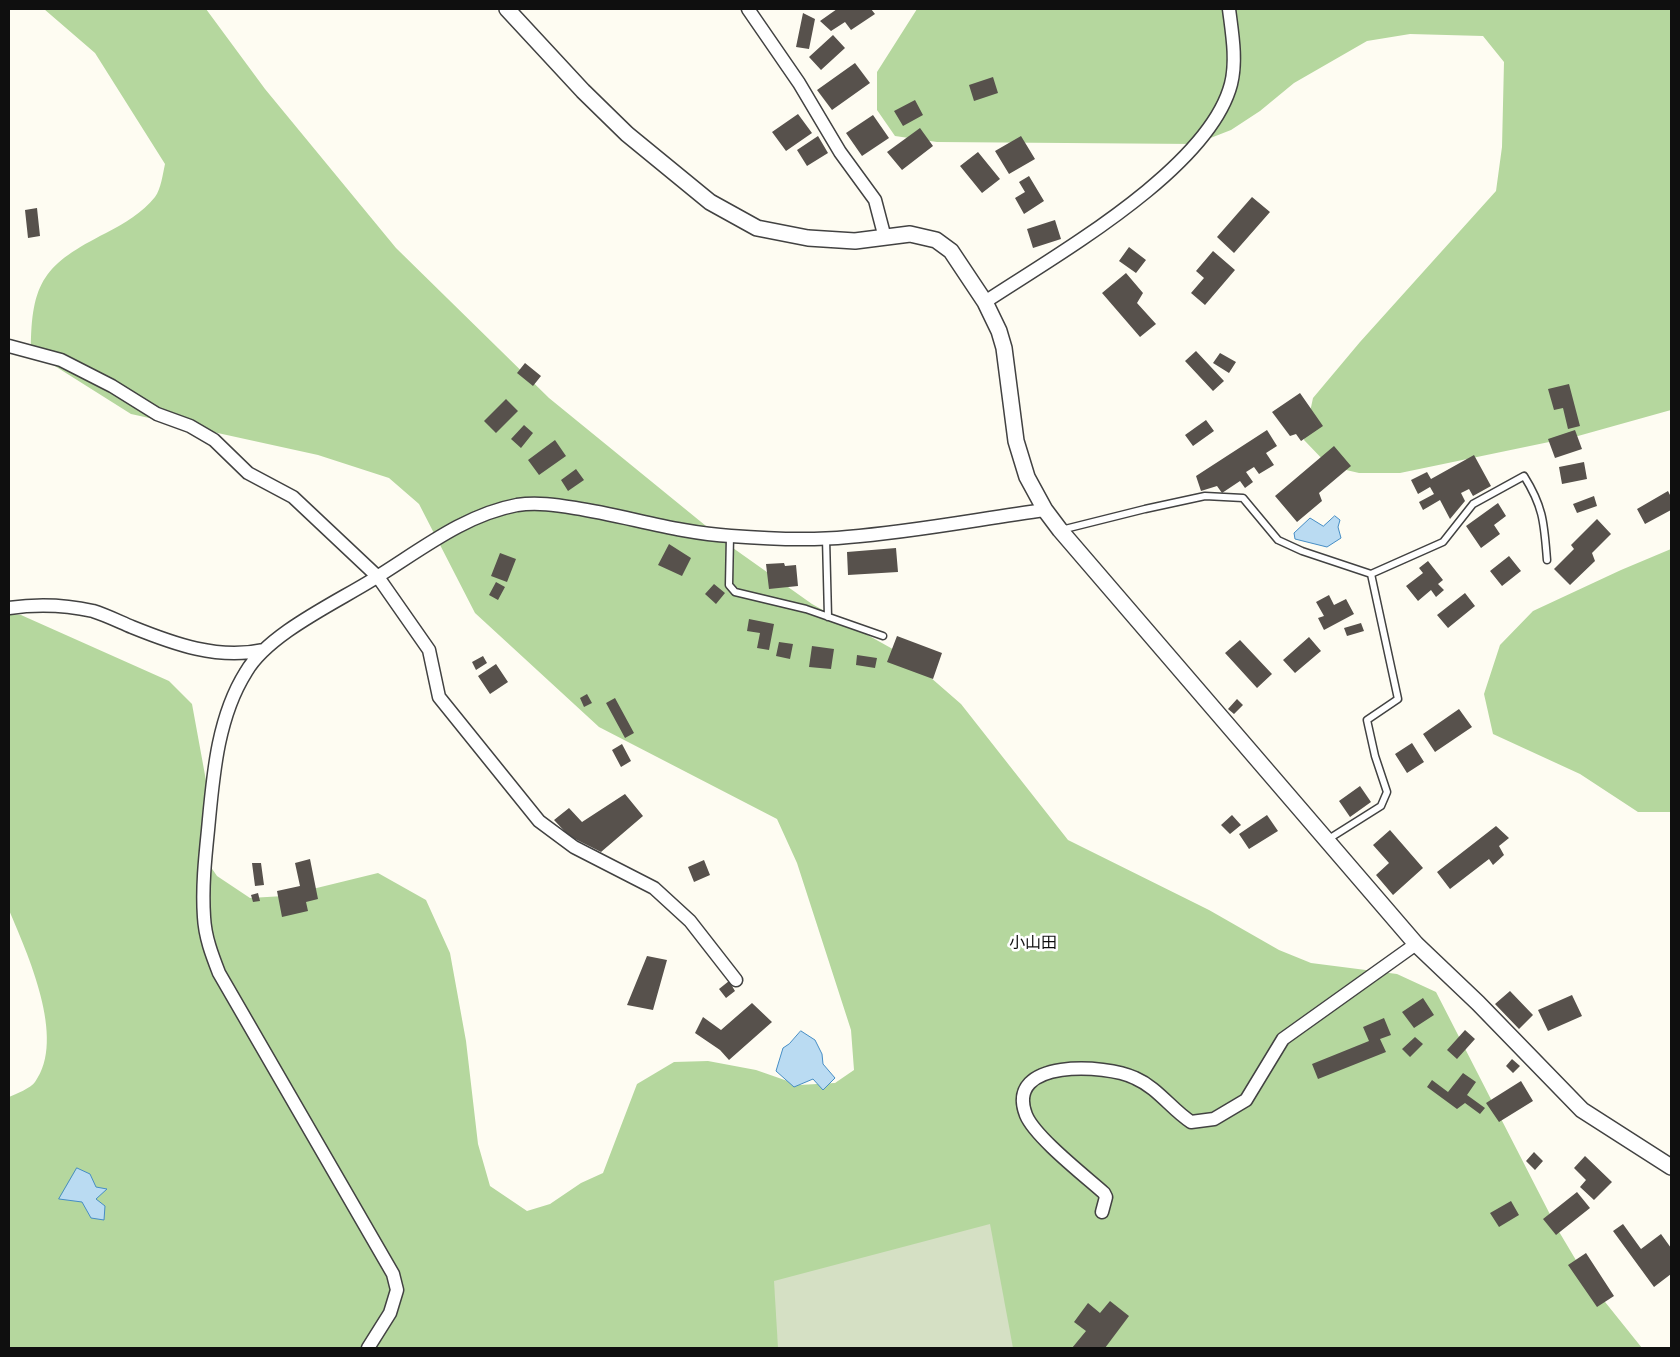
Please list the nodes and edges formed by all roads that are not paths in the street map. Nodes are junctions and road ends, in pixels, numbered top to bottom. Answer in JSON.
{"nodes":[{"id":1,"x":507,"y":9,"type":"edge"},
{"id":2,"x":748,"y":9,"type":"edge"},
{"id":3,"x":1229,"y":9,"type":"edge"},
{"id":4,"x":885,"y":238,"type":"junction"},
{"id":5,"x":985,"y":302,"type":"junction"},
{"id":6,"x":9,"y":346,"type":"edge"},
{"id":7,"x":1045,"y":510,"type":"junction"},
{"id":8,"x":1060,"y":530,"type":"junction"},
{"id":9,"x":730,"y":536,"type":"junction"},
{"id":10,"x":826,"y":538,"type":"junction"},
{"id":11,"x":1547,"y":560,"type":"dead end"},
{"id":12,"x":1371,"y":574,"type":"junction"},
{"id":13,"x":378,"y":576,"type":"junction"},
{"id":14,"x":9,"y":608,"type":"edge"},
{"id":15,"x":828,"y":617,"type":"junction"},
{"id":16,"x":883,"y":636,"type":"dead end"},
{"id":17,"x":263,"y":650,"type":"junction"},
{"id":18,"x":1327,"y":840,"type":"junction"},
{"id":19,"x":1416,"y":944,"type":"junction"},
{"id":20,"x":736,"y":980,"type":"dead end"},
{"id":21,"x":1671,"y":1167,"type":"edge"},
{"id":22,"x":1102,"y":1212,"type":"dead end"},
{"id":23,"x":368,"y":1348,"type":"edge"}],
"edges":[{"from":1,"to":4,"type":"street"},
{"from":2,"to":4,"type":"street"},
{"from":3,"to":5,"type":"street"},
{"from":4,"to":5,"type":"street"},
{"from":5,"to":7,"type":"street"},
{"from":6,"to":13,"type":"street"},
{"from":7,"to":8,"type":"street"},
{"from":7,"to":10,"type":"street"},
{"from":8,"to":12,"type":"lane"},
{"from":8,"to":18,"type":"street"},
{"from":9,"to":10,"type":"street"},
{"from":9,"to":13,"type":"street"},
{"from":9,"to":15,"type":"lane"},
{"from":10,"to":15,"type":"lane"},
{"from":11,"to":12,"type":"lane"},
{"from":12,"to":18,"type":"lane"},
{"from":13,"to":17,"type":"street"},
{"from":13,"to":20,"type":"street"},
{"from":14,"to":17,"type":"street"},
{"from":15,"to":16,"type":"lane"},
{"from":17,"to":23,"type":"street"},
{"from":18,"to":19,"type":"street"},
{"from":19,"to":21,"type":"street"},
{"from":19,"to":22,"type":"street"}]}
